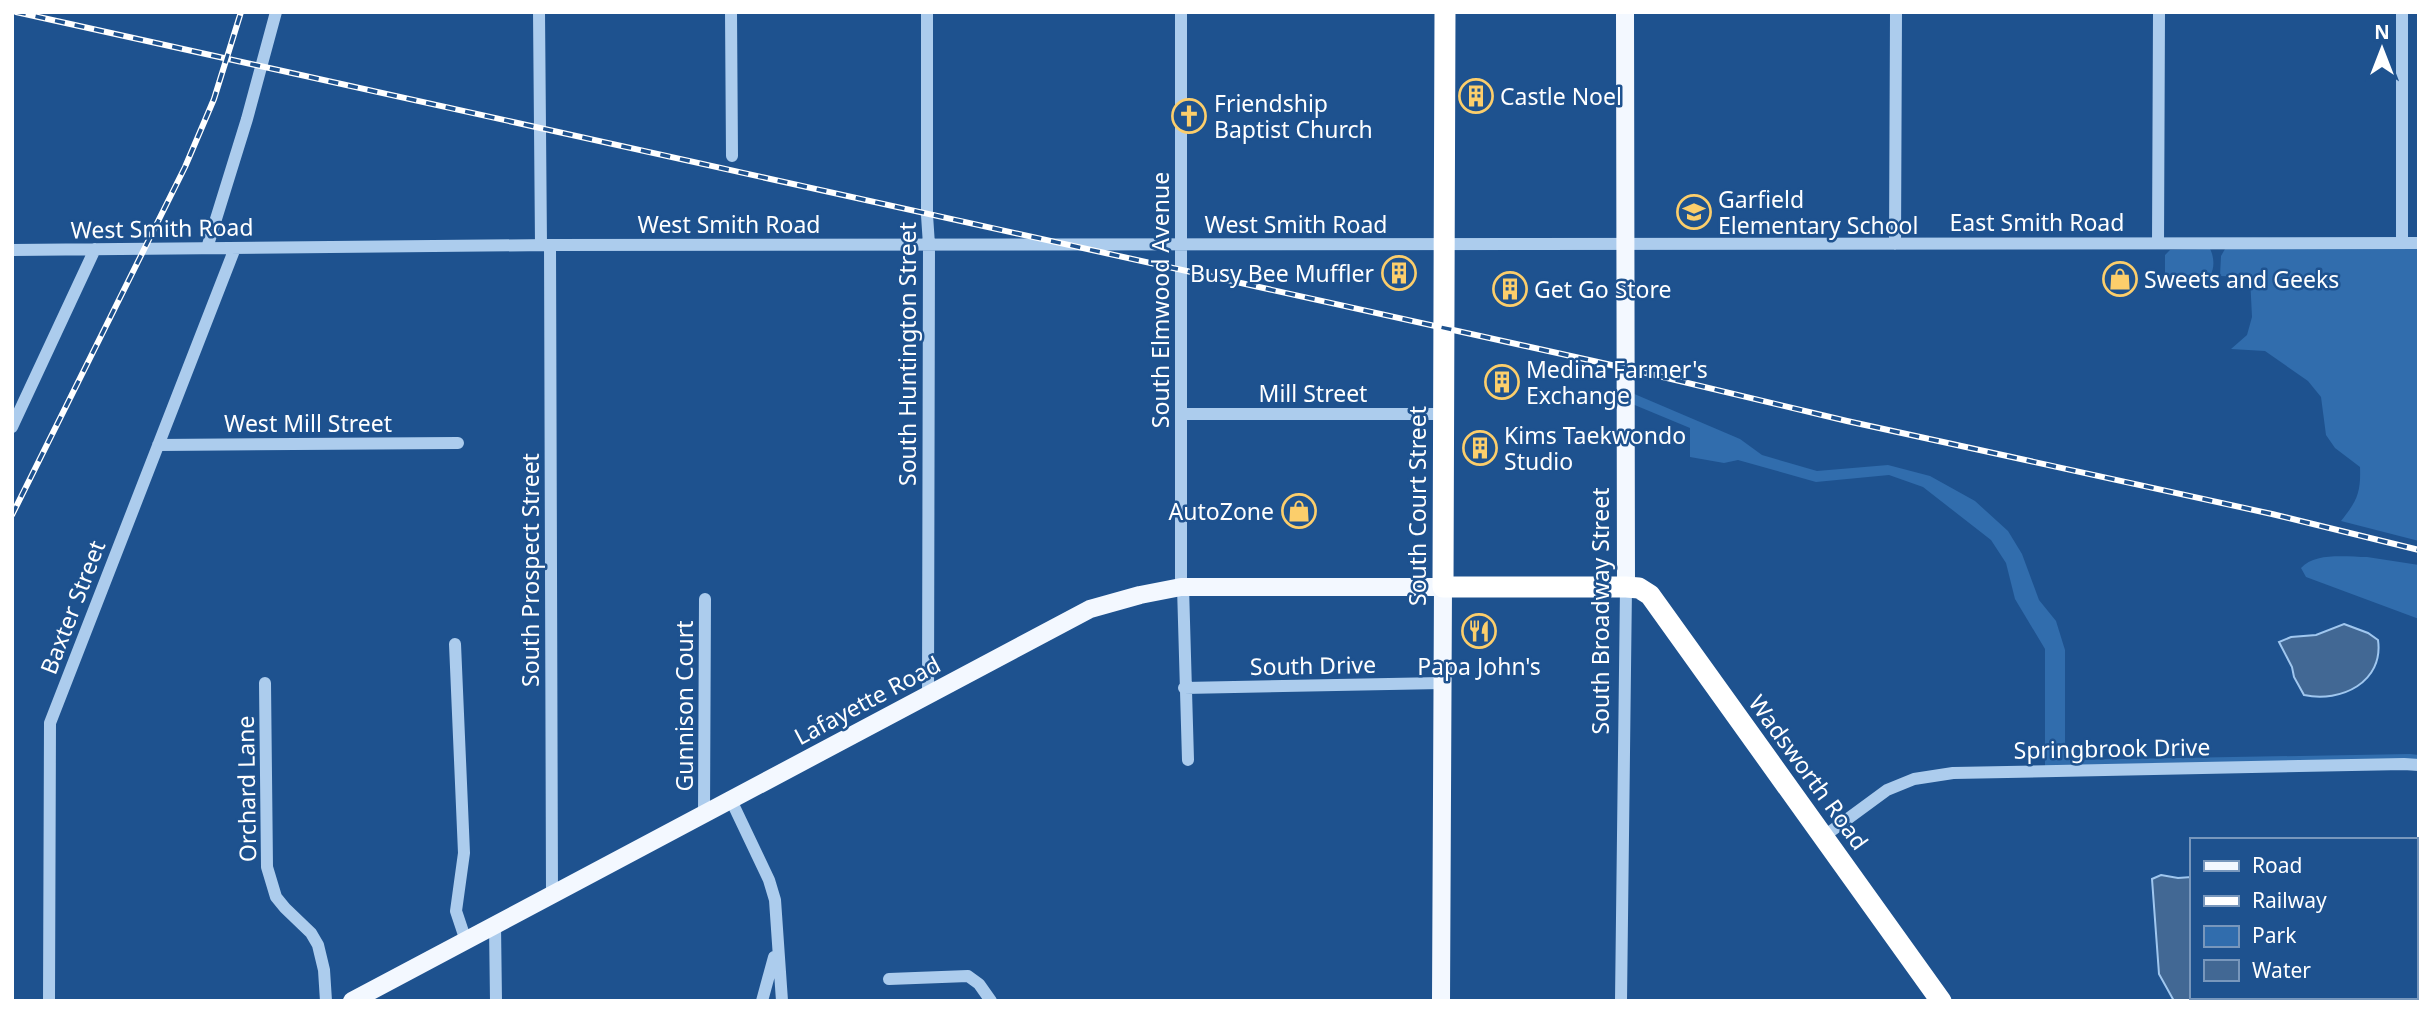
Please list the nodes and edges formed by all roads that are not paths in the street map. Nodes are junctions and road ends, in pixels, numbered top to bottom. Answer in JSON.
{"nodes":[{"id":1,"x":276,"y":12,"type":"edge"},
{"id":2,"x":539,"y":12,"type":"edge"},
{"id":3,"x":731,"y":12,"type":"edge"},
{"id":4,"x":927,"y":12,"type":"edge"},
{"id":5,"x":1181,"y":12,"type":"edge"},
{"id":6,"x":1445,"y":12,"type":"edge"},
{"id":7,"x":1625,"y":12,"type":"edge"},
{"id":8,"x":1896,"y":12,"type":"edge"},
{"id":9,"x":2159,"y":12,"type":"edge"},
{"id":10,"x":2402,"y":12,"type":"edge"},
{"id":11,"x":732,"y":156,"type":"dead end"},
{"id":12,"x":2158,"y":243,"type":"junction"},
{"id":13,"x":2402,"y":243,"type":"junction"},
{"id":14,"x":2419,"y":243,"type":"edge"},
{"id":15,"x":1445,"y":244,"type":"junction"},
{"id":16,"x":1625,"y":244,"type":"junction"},
{"id":17,"x":1895,"y":244,"type":"junction"},
{"id":18,"x":545,"y":245,"type":"junction"},
{"id":19,"x":929,"y":245,"type":"junction"},
{"id":20,"x":1182,"y":245,"type":"junction"},
{"id":21,"x":207,"y":248,"type":"junction"},
{"id":22,"x":235,"y":248,"type":"junction"},
{"id":23,"x":95,"y":249,"type":"junction"},
{"id":24,"x":12,"y":250,"type":"edge"},
{"id":25,"x":1181,"y":414,"type":"junction"},
{"id":26,"x":1444,"y":414,"type":"junction"},
{"id":27,"x":12,"y":427,"type":"edge"},
{"id":28,"x":458,"y":443,"type":"dead end"},
{"id":29,"x":159,"y":445,"type":"junction"},
{"id":30,"x":1182,"y":587,"type":"junction"},
{"id":31,"x":1443,"y":587,"type":"junction"},
{"id":32,"x":1626,"y":587,"type":"junction"},
{"id":33,"x":705,"y":599,"type":"dead end"},
{"id":34,"x":455,"y":644,"type":"dead end"},
{"id":35,"x":265,"y":683,"type":"dead end"},
{"id":36,"x":1442,"y":683,"type":"junction"},
{"id":37,"x":1184,"y":688,"type":"junction"},
{"id":38,"x":928,"y":695,"type":"junction"},
{"id":39,"x":1188,"y":760,"type":"dead end"},
{"id":40,"x":2419,"y":765,"type":"edge"},
{"id":41,"x":731,"y":800,"type":"junction"},
{"id":42,"x":704,"y":813,"type":"junction"},
{"id":43,"x":1823,"y":837,"type":"junction"},
{"id":44,"x":552,"y":894,"type":"junction"},
{"id":45,"x":495,"y":925,"type":"junction"},
{"id":46,"x":466,"y":941,"type":"junction"},
{"id":47,"x":777,"y":947,"type":"junction"},
{"id":48,"x":889,"y":979,"type":"dead end"},
{"id":49,"x":49,"y":1001,"type":"edge"},
{"id":50,"x":326,"y":1001,"type":"edge"},
{"id":51,"x":352,"y":1001,"type":"edge"},
{"id":52,"x":496,"y":1001,"type":"edge"},
{"id":53,"x":762,"y":1001,"type":"edge"},
{"id":54,"x":782,"y":1001,"type":"edge"},
{"id":55,"x":991,"y":1001,"type":"edge"},
{"id":56,"x":1441,"y":1001,"type":"edge"},
{"id":57,"x":1621,"y":1001,"type":"edge"},
{"id":58,"x":1941,"y":1001,"type":"edge"}],
"edges":[{"from":1,"to":21,"type":"street"},
{"from":2,"to":18,"type":"street","name":"South Prospect Street"},
{"from":3,"to":11,"type":"street"},
{"from":4,"to":19,"type":"street","name":"South Huntington Street"},
{"from":5,"to":20,"type":"street","name":"South Elmwood Avenue"},
{"from":6,"to":15,"type":"highway","name":"South Court Street"},
{"from":7,"to":16,"type":"main road","name":"South Broadway Street"},
{"from":8,"to":17,"type":"street"},
{"from":9,"to":12,"type":"street"},
{"from":10,"to":13,"type":"street"},
{"from":12,"to":13,"type":"street","name":"East Smith Road"},
{"from":12,"to":17,"type":"street","name":"East Smith Road"},
{"from":13,"to":14,"type":"street","name":"East Smith Road"},
{"from":15,"to":16,"type":"street","name":"East Smith Road"},
{"from":15,"to":20,"type":"street","name":"West Smith Road"},
{"from":15,"to":26,"type":"highway","name":"South Court Street"},
{"from":16,"to":17,"type":"street","name":"East Smith Road"},
{"from":16,"to":32,"type":"main road","name":"South Broadway Street"},
{"from":18,"to":19,"type":"street","name":"West Smith Road"},
{"from":18,"to":22,"type":"street","name":"West Smith Road"},
{"from":18,"to":44,"type":"street","name":"South Prospect Street"},
{"from":19,"to":20,"type":"street","name":"West Smith Road"},
{"from":19,"to":38,"type":"street","name":"South Huntington Street"},
{"from":20,"to":25,"type":"street","name":"South Elmwood Avenue"},
{"from":21,"to":22,"type":"street","name":"West Smith Road"},
{"from":21,"to":23,"type":"street","name":"West Smith Road"},
{"from":22,"to":29,"type":"street","name":"Baxter Street"},
{"from":23,"to":24,"type":"street","name":"West Smith Road"},
{"from":23,"to":27,"type":"street"},
{"from":25,"to":26,"type":"street","name":"Mill Street"},
{"from":25,"to":30,"type":"street","name":"South Elmwood Avenue"},
{"from":26,"to":31,"type":"highway","name":"South Court Street"},
{"from":28,"to":29,"type":"street","name":"West Mill Street"},
{"from":29,"to":49,"type":"street","name":"Baxter Street"},
{"from":30,"to":31,"type":"main road","name":"Lafayette Road"},
{"from":30,"to":37,"type":"street","name":"South Elmwood Avenue"},
{"from":30,"to":38,"type":"main road","name":"Lafayette Road"},
{"from":31,"to":32,"type":"highway"},
{"from":31,"to":36,"type":"main road","name":"South Court Street"},
{"from":32,"to":43,"type":"highway","name":"Wadsworth Road"},
{"from":32,"to":57,"type":"street","name":"South Broadway Street"},
{"from":33,"to":42,"type":"street","name":"Gunnison Court"},
{"from":34,"to":46,"type":"street"},
{"from":35,"to":50,"type":"street","name":"Orchard Lane"},
{"from":36,"to":37,"type":"street","name":"South Drive"},
{"from":36,"to":56,"type":"main road","name":"South Court Street"},
{"from":37,"to":39,"type":"street","name":"South Elmwood Avenue"},
{"from":38,"to":41,"type":"main road","name":"Lafayette Road"},
{"from":40,"to":43,"type":"street","name":"Springbrook Drive"},
{"from":41,"to":42,"type":"main road","name":"Lafayette Road"},
{"from":41,"to":47,"type":"street"},
{"from":42,"to":44,"type":"main road","name":"Lafayette Road"},
{"from":43,"to":58,"type":"highway","name":"Wadsworth Road"},
{"from":44,"to":45,"type":"main road","name":"Lafayette Road"},
{"from":45,"to":46,"type":"main road","name":"Lafayette Road"},
{"from":45,"to":52,"type":"street"},
{"from":46,"to":51,"type":"main road","name":"Lafayette Road"},
{"from":47,"to":53,"type":"street"},
{"from":47,"to":54,"type":"street"},
{"from":48,"to":55,"type":"street"}]}
